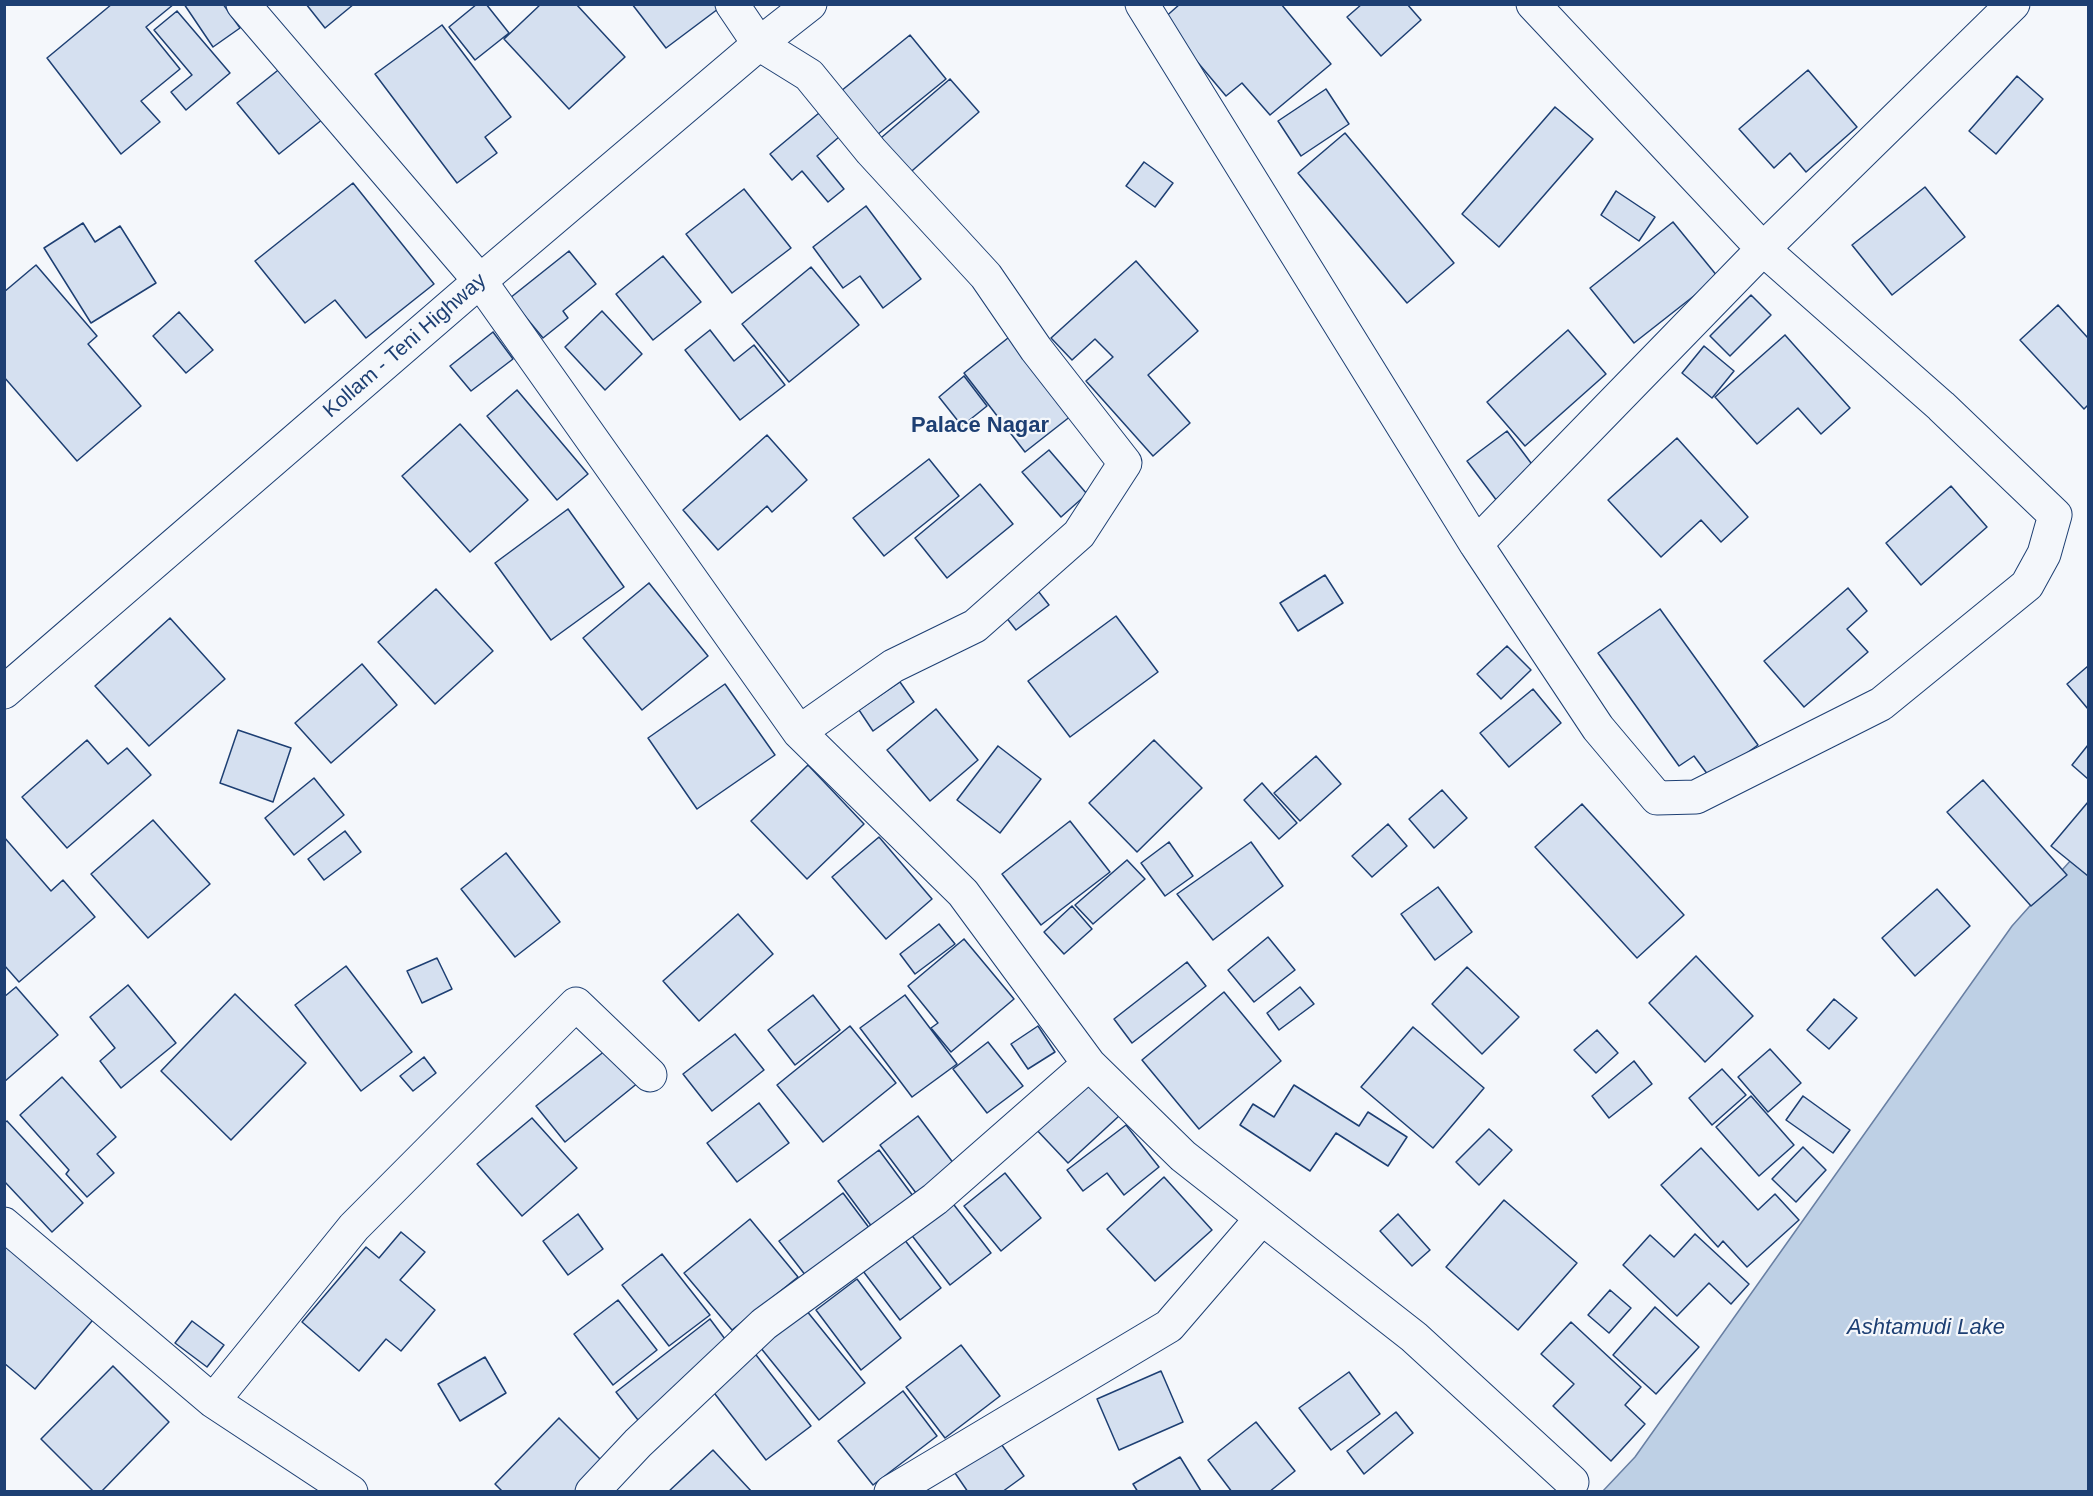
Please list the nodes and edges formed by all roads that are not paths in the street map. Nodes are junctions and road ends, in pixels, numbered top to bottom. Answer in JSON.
{"nodes":[{"id":1,"x":243,"y":4,"type":"edge"},
{"id":2,"x":732,"y":4,"type":"edge"},
{"id":3,"x":810,"y":4,"type":"edge"},
{"id":4,"x":1142,"y":4,"type":"edge"},
{"id":5,"x":1533,"y":4,"type":"edge"},
{"id":6,"x":2013,"y":4,"type":"edge"},
{"id":7,"x":759,"y":44,"type":"junction"},
{"id":8,"x":1763,"y":249,"type":"junction"},
{"id":9,"x":480,"y":281,"type":"junction"},
{"id":10,"x":1476,"y":544,"type":"junction"},
{"id":11,"x":4,"y":692,"type":"edge"},
{"id":12,"x":799,"y":732,"type":"junction"},
{"id":13,"x":1089,"y":1064,"type":"junction"},
{"id":14,"x":650,"y":1075,"type":"dead end"},
{"id":15,"x":1262,"y":1218,"type":"junction"},
{"id":16,"x":4,"y":1224,"type":"edge"},
{"id":17,"x":213,"y":1401,"type":"junction"},
{"id":18,"x":1572,"y":1482,"type":"dead end"},
{"id":19,"x":351,"y":1491,"type":"edge"},
{"id":20,"x":592,"y":1491,"type":"edge"},
{"id":21,"x":891,"y":1491,"type":"edge"}],
"edges":[{"from":1,"to":9,"type":"street"},
{"from":2,"to":7,"type":"street"},
{"from":3,"to":7,"type":"street","name":"Kollam - Teni Highway"},
{"from":4,"to":10,"type":"street"},
{"from":5,"to":8,"type":"street"},
{"from":6,"to":8,"type":"street"},
{"from":7,"to":9,"type":"street","name":"Kollam - Teni Highway"},
{"from":7,"to":12,"type":"street"},
{"from":8,"to":10,"type":"street"},
{"from":8,"to":10,"type":"street"},
{"from":9,"to":11,"type":"street","name":"Kollam - Teni Highway"},
{"from":9,"to":12,"type":"street"},
{"from":12,"to":13,"type":"street"},
{"from":13,"to":15,"type":"street"},
{"from":13,"to":20,"type":"street"},
{"from":14,"to":17,"type":"street"},
{"from":15,"to":18,"type":"street"},
{"from":15,"to":21,"type":"street"},
{"from":16,"to":17,"type":"street"},
{"from":17,"to":19,"type":"street"}]}
